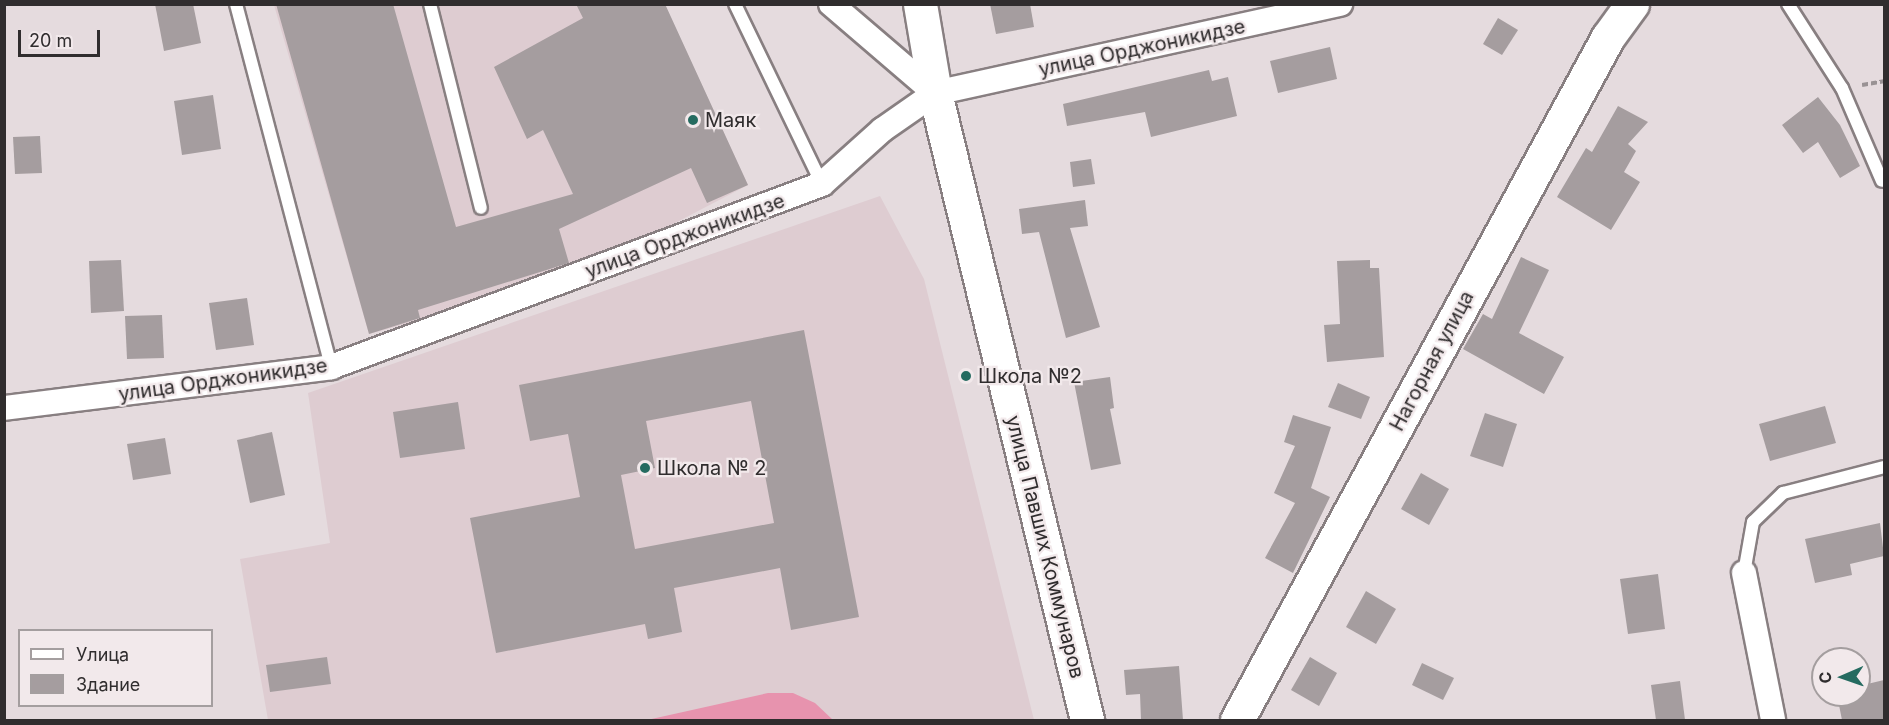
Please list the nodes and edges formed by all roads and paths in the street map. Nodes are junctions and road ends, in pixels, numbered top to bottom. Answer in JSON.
{"nodes":[{"id":1,"x":236,"y":4,"type":"edge"},
{"id":2,"x":430,"y":4,"type":"edge"},
{"id":3,"x":735,"y":4,"type":"edge"},
{"id":4,"x":831,"y":4,"type":"edge"},
{"id":5,"x":920,"y":4,"type":"edge"},
{"id":6,"x":1340,"y":4,"type":"edge"},
{"id":7,"x":1632,"y":4,"type":"edge"},
{"id":8,"x":1788,"y":4,"type":"edge"},
{"id":9,"x":935,"y":93,"type":"junction"},
{"id":10,"x":1882,"y":181,"type":"dead end"},
{"id":11,"x":822,"y":184,"type":"junction"},
{"id":12,"x":481,"y":208,"type":"dead end"},
{"id":13,"x":331,"y":367,"type":"junction"},
{"id":14,"x":4,"y":408,"type":"edge"},
{"id":15,"x":1884,"y":467,"type":"edge"},
{"id":16,"x":1743,"y":573,"type":"joint"},
{"id":17,"x":1087,"y":720,"type":"edge"},
{"id":18,"x":1237,"y":720,"type":"edge"},
{"id":19,"x":1773,"y":720,"type":"edge"}],
"edges":[{"from":1,"to":13,"type":"lane"},
{"from":2,"to":12,"type":"lane"},
{"from":3,"to":11,"type":"lane"},
{"from":4,"to":9,"type":"street"},
{"from":5,"to":9,"type":"street","name":"улица Павших Коммунаров"},
{"from":6,"to":9,"type":"street","name":"улица Орджоникидзе"},
{"from":7,"to":18,"type":"street","name":"Нагорная улица"},
{"from":8,"to":10,"type":"lane"},
{"from":9,"to":11,"type":"street","name":"улица Орджоникидзе"},
{"from":9,"to":17,"type":"street","name":"улица Павших Коммунаров"},
{"from":11,"to":13,"type":"street","name":"улица Орджоникидзе"},
{"from":13,"to":14,"type":"street","name":"улица Орджоникидзе"},
{"from":15,"to":16,"type":"lane"},
{"from":16,"to":19,"type":"street"}]}
